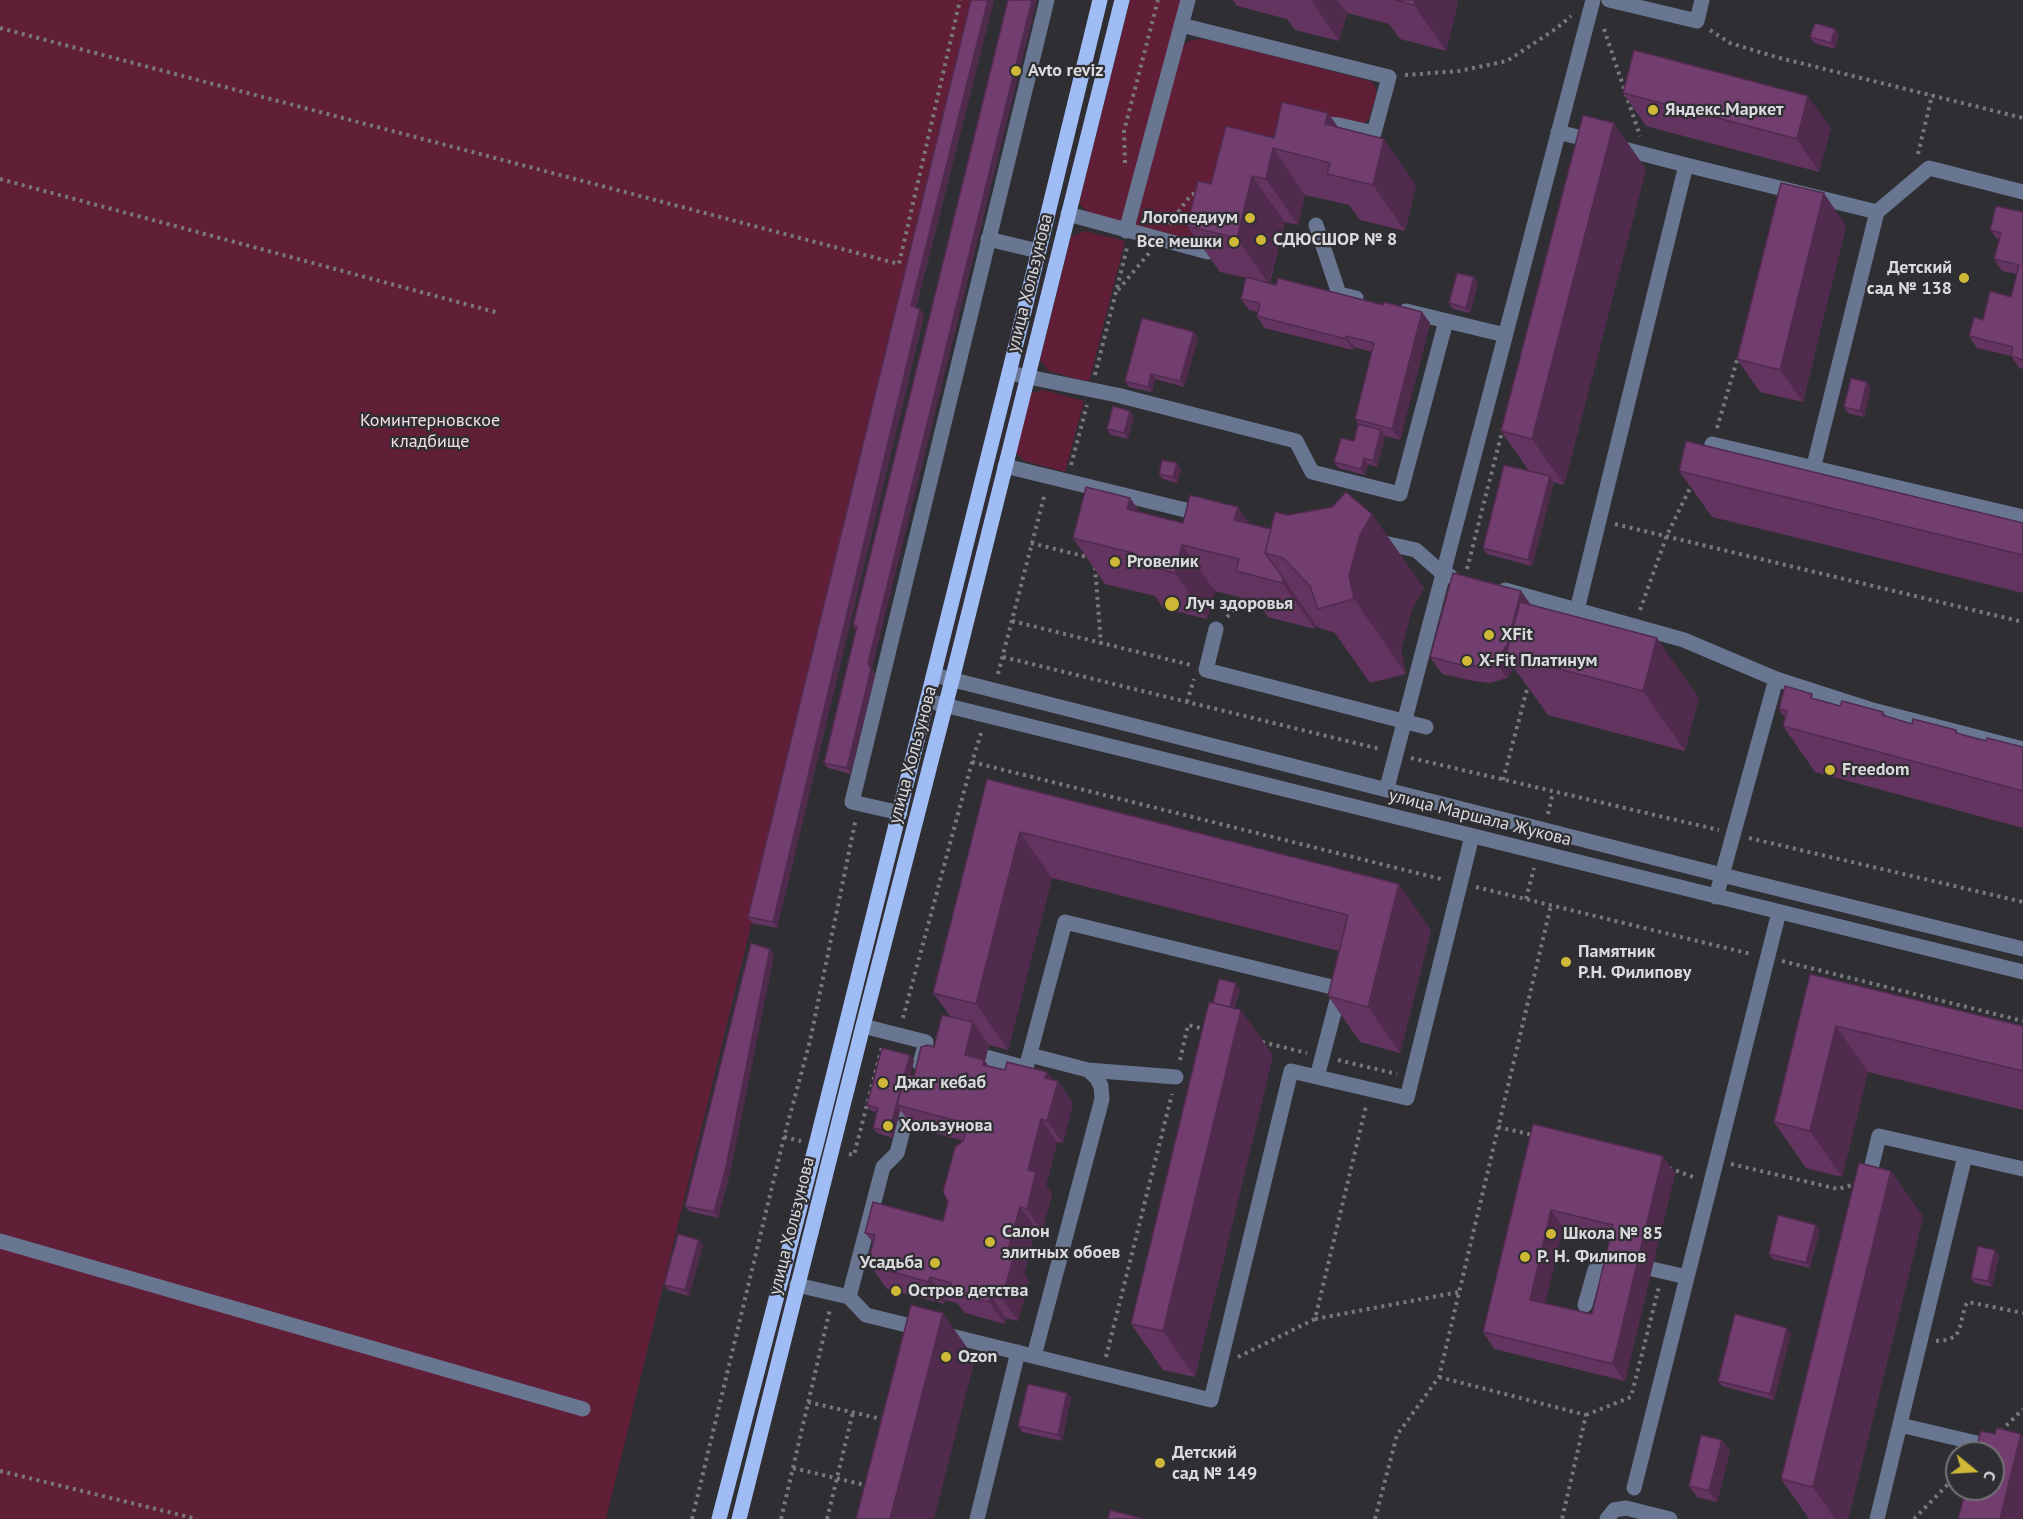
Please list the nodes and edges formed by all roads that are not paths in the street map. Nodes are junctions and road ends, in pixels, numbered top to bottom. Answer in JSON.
{"nodes":[{"id":1,"x":1047,"y":0,"type":"edge"},
{"id":2,"x":1100,"y":0,"type":"edge"},
{"id":3,"x":1122,"y":0,"type":"edge"},
{"id":4,"x":1188,"y":0,"type":"edge"},
{"id":5,"x":1593,"y":0,"type":"edge"},
{"id":6,"x":1609,"y":0,"type":"edge"},
{"id":7,"x":1702,"y":0,"type":"edge"},
{"id":8,"x":1182,"y":25,"type":"junction"},
{"id":9,"x":1300,"y":127,"type":"edge"},
{"id":10,"x":1558,"y":132,"type":"junction"},
{"id":11,"x":1686,"y":165,"type":"junction"},
{"id":12,"x":2023,"y":192,"type":"edge"},
{"id":13,"x":1877,"y":212,"type":"junction"},
{"id":14,"x":1068,"y":214,"type":"junction"},
{"id":15,"x":1216,"y":219,"type":"edge"},
{"id":16,"x":1316,"y":225,"type":"dead end"},
{"id":17,"x":1126,"y":231,"type":"junction"},
{"id":18,"x":988,"y":239,"type":"junction"},
{"id":19,"x":1038,"y":251,"type":"junction"},
{"id":20,"x":1371,"y":302,"type":"edge"},
{"id":21,"x":1393,"y":307,"type":"edge"},
{"id":22,"x":1446,"y":321,"type":"junction"},
{"id":23,"x":1505,"y":335,"type":"junction"},
{"id":24,"x":1009,"y":373,"type":"junction"},
{"id":25,"x":1027,"y":376,"type":"junction"},
{"id":26,"x":1712,"y":444,"type":"road end"},
{"id":27,"x":1005,"y":466,"type":"junction"},
{"id":28,"x":1814,"y":469,"type":"junction"},
{"id":29,"x":2023,"y":517,"type":"edge"},
{"id":30,"x":1223,"y":520,"type":"edge"},
{"id":31,"x":1360,"y":554,"type":"edge"},
{"id":32,"x":1443,"y":574,"type":"junction"},
{"id":33,"x":1464,"y":579,"type":"edge"},
{"id":34,"x":1493,"y":587,"type":"edge"},
{"id":35,"x":1577,"y":610,"type":"junction"},
{"id":36,"x":1216,"y":629,"type":"road end"},
{"id":37,"x":934,"y":675,"type":"junction"},
{"id":38,"x":1776,"y":679,"type":"junction"},
{"id":39,"x":952,"y":680,"type":"junction"},
{"id":40,"x":928,"y":701,"type":"junction"},
{"id":41,"x":946,"y":705,"type":"junction"},
{"id":42,"x":1404,"y":722,"type":"junction"},
{"id":43,"x":1426,"y":727,"type":"dead end"},
{"id":44,"x":2023,"y":749,"type":"edge"},
{"id":45,"x":1387,"y":788,"type":"junction"},
{"id":46,"x":900,"y":813,"type":"junction"},
{"id":47,"x":1472,"y":836,"type":"junction"},
{"id":48,"x":1722,"y":875,"type":"junction"},
{"id":49,"x":1716,"y":897,"type":"junction"},
{"id":50,"x":1779,"y":912,"type":"junction"},
{"id":51,"x":2023,"y":949,"type":"edge"},
{"id":52,"x":2023,"y":972,"type":"edge"},
{"id":53,"x":862,"y":1026,"type":"junction"},
{"id":54,"x":926,"y":1042,"type":"junction"},
{"id":55,"x":945,"y":1047,"type":"edge"},
{"id":56,"x":1030,"y":1055,"type":"junction"},
{"id":57,"x":986,"y":1057,"type":"dead end"},
{"id":58,"x":1088,"y":1070,"type":"junction"},
{"id":59,"x":1176,"y":1077,"type":"road end"},
{"id":60,"x":1317,"y":1077,"type":"junction"},
{"id":61,"x":1965,"y":1156,"type":"junction"},
{"id":62,"x":2023,"y":1169,"type":"edge"},
{"id":63,"x":1868,"y":1181,"type":"edge"},
{"id":64,"x":0,"y":1241,"type":"edge"},
{"id":65,"x":1620,"y":1261,"type":"edge"},
{"id":66,"x":1658,"y":1270,"type":"road end"},
{"id":67,"x":1687,"y":1277,"type":"junction"},
{"id":68,"x":797,"y":1285,"type":"junction"},
{"id":69,"x":841,"y":1295,"type":"junction"},
{"id":70,"x":1586,"y":1305,"type":"dead end"},
{"id":71,"x":1018,"y":1352,"type":"junction"},
{"id":72,"x":1034,"y":1356,"type":"junction"},
{"id":73,"x":583,"y":1409,"type":"dead end"},
{"id":74,"x":1900,"y":1425,"type":"junction"},
{"id":75,"x":2023,"y":1454,"type":"edge"},
{"id":76,"x":1634,"y":1488,"type":"dead end"},
{"id":77,"x":718,"y":1519,"type":"edge"},
{"id":78,"x":739,"y":1519,"type":"edge"},
{"id":79,"x":977,"y":1519,"type":"edge"},
{"id":80,"x":1607,"y":1519,"type":"edge"},
{"id":81,"x":1670,"y":1519,"type":"edge"},
{"id":82,"x":1877,"y":1519,"type":"edge"}],
"edges":[{"from":1,"to":18,"type":"street"},
{"from":2,"to":19,"type":"main road","name":"улица Хользунова"},
{"from":3,"to":14,"type":"main road","name":"улица Хользунова"},
{"from":4,"to":8,"type":"street"},
{"from":5,"to":10,"type":"street"},
{"from":6,"to":7,"type":"street"},
{"from":8,"to":9,"type":"street"},
{"from":8,"to":17,"type":"street"},
{"from":10,"to":11,"type":"street"},
{"from":10,"to":23,"type":"street"},
{"from":11,"to":13,"type":"street"},
{"from":11,"to":35,"type":"street"},
{"from":12,"to":13,"type":"street"},
{"from":13,"to":28,"type":"street"},
{"from":14,"to":17,"type":"street"},
{"from":14,"to":25,"type":"main road","name":"улица Хользунова"},
{"from":15,"to":17,"type":"street"},
{"from":16,"to":20,"type":"street"},
{"from":18,"to":19,"type":"street"},
{"from":18,"to":46,"type":"street"},
{"from":19,"to":24,"type":"main road","name":"улица Хользунова"},
{"from":21,"to":22,"type":"street"},
{"from":22,"to":23,"type":"street"},
{"from":22,"to":25,"type":"street"},
{"from":23,"to":32,"type":"street"},
{"from":24,"to":25,"type":"street"},
{"from":24,"to":37,"type":"main road","name":"улица Хользунова"},
{"from":25,"to":27,"type":"main road","name":"улица Хользунова"},
{"from":26,"to":28,"type":"street"},
{"from":27,"to":30,"type":"street"},
{"from":27,"to":39,"type":"main road","name":"улица Хользунова"},
{"from":28,"to":29,"type":"street"},
{"from":31,"to":32,"type":"street"},
{"from":32,"to":33,"type":"street"},
{"from":32,"to":42,"type":"street"},
{"from":34,"to":35,"type":"street"},
{"from":35,"to":38,"type":"street"},
{"from":36,"to":42,"type":"street"},
{"from":37,"to":39,"type":"street","name":"улица Маршала Жукова"},
{"from":37,"to":40,"type":"main road","name":"улица Хользунова"},
{"from":38,"to":44,"type":"street"},
{"from":38,"to":48,"type":"street"},
{"from":39,"to":41,"type":"main road","name":"улица Хользунова"},
{"from":39,"to":45,"type":"street","name":"улица Маршала Жукова"},
{"from":40,"to":41,"type":"street","name":"улица Маршала Жукова"},
{"from":40,"to":46,"type":"main road","name":"улица Хользунова"},
{"from":41,"to":47,"type":"street","name":"улица Маршала Жукова"},
{"from":41,"to":53,"type":"main road","name":"улица Хользунова"},
{"from":42,"to":43,"type":"street"},
{"from":42,"to":45,"type":"street"},
{"from":45,"to":48,"type":"street","name":"улица Маршала Жукова"},
{"from":46,"to":77,"type":"main road","name":"улица Хользунова"},
{"from":47,"to":49,"type":"street","name":"улица Маршала Жукова"},
{"from":47,"to":60,"type":"street"},
{"from":48,"to":49,"type":"street"},
{"from":48,"to":51,"type":"street","name":"улица Маршала Жукова"},
{"from":49,"to":50,"type":"street","name":"улица Маршала Жукова"},
{"from":50,"to":52,"type":"street","name":"улица Маршала Жукова"},
{"from":50,"to":67,"type":"street"},
{"from":53,"to":54,"type":"street"},
{"from":53,"to":68,"type":"main road","name":"улица Хользунова"},
{"from":54,"to":55,"type":"street"},
{"from":54,"to":69,"type":"street"},
{"from":56,"to":57,"type":"street"},
{"from":56,"to":58,"type":"street"},
{"from":56,"to":60,"type":"street"},
{"from":58,"to":59,"type":"street"},
{"from":58,"to":72,"type":"street"},
{"from":60,"to":72,"type":"street"},
{"from":61,"to":62,"type":"street"},
{"from":61,"to":63,"type":"street"},
{"from":61,"to":74,"type":"street"},
{"from":64,"to":73,"type":"street"},
{"from":65,"to":70,"type":"street"},
{"from":66,"to":67,"type":"street"},
{"from":67,"to":76,"type":"street"},
{"from":68,"to":69,"type":"street"},
{"from":68,"to":78,"type":"main road","name":"улица Хользунова"},
{"from":69,"to":71,"type":"street"},
{"from":71,"to":72,"type":"street"},
{"from":71,"to":79,"type":"street"},
{"from":74,"to":75,"type":"street"},
{"from":74,"to":82,"type":"street"},
{"from":80,"to":81,"type":"street"}]}
